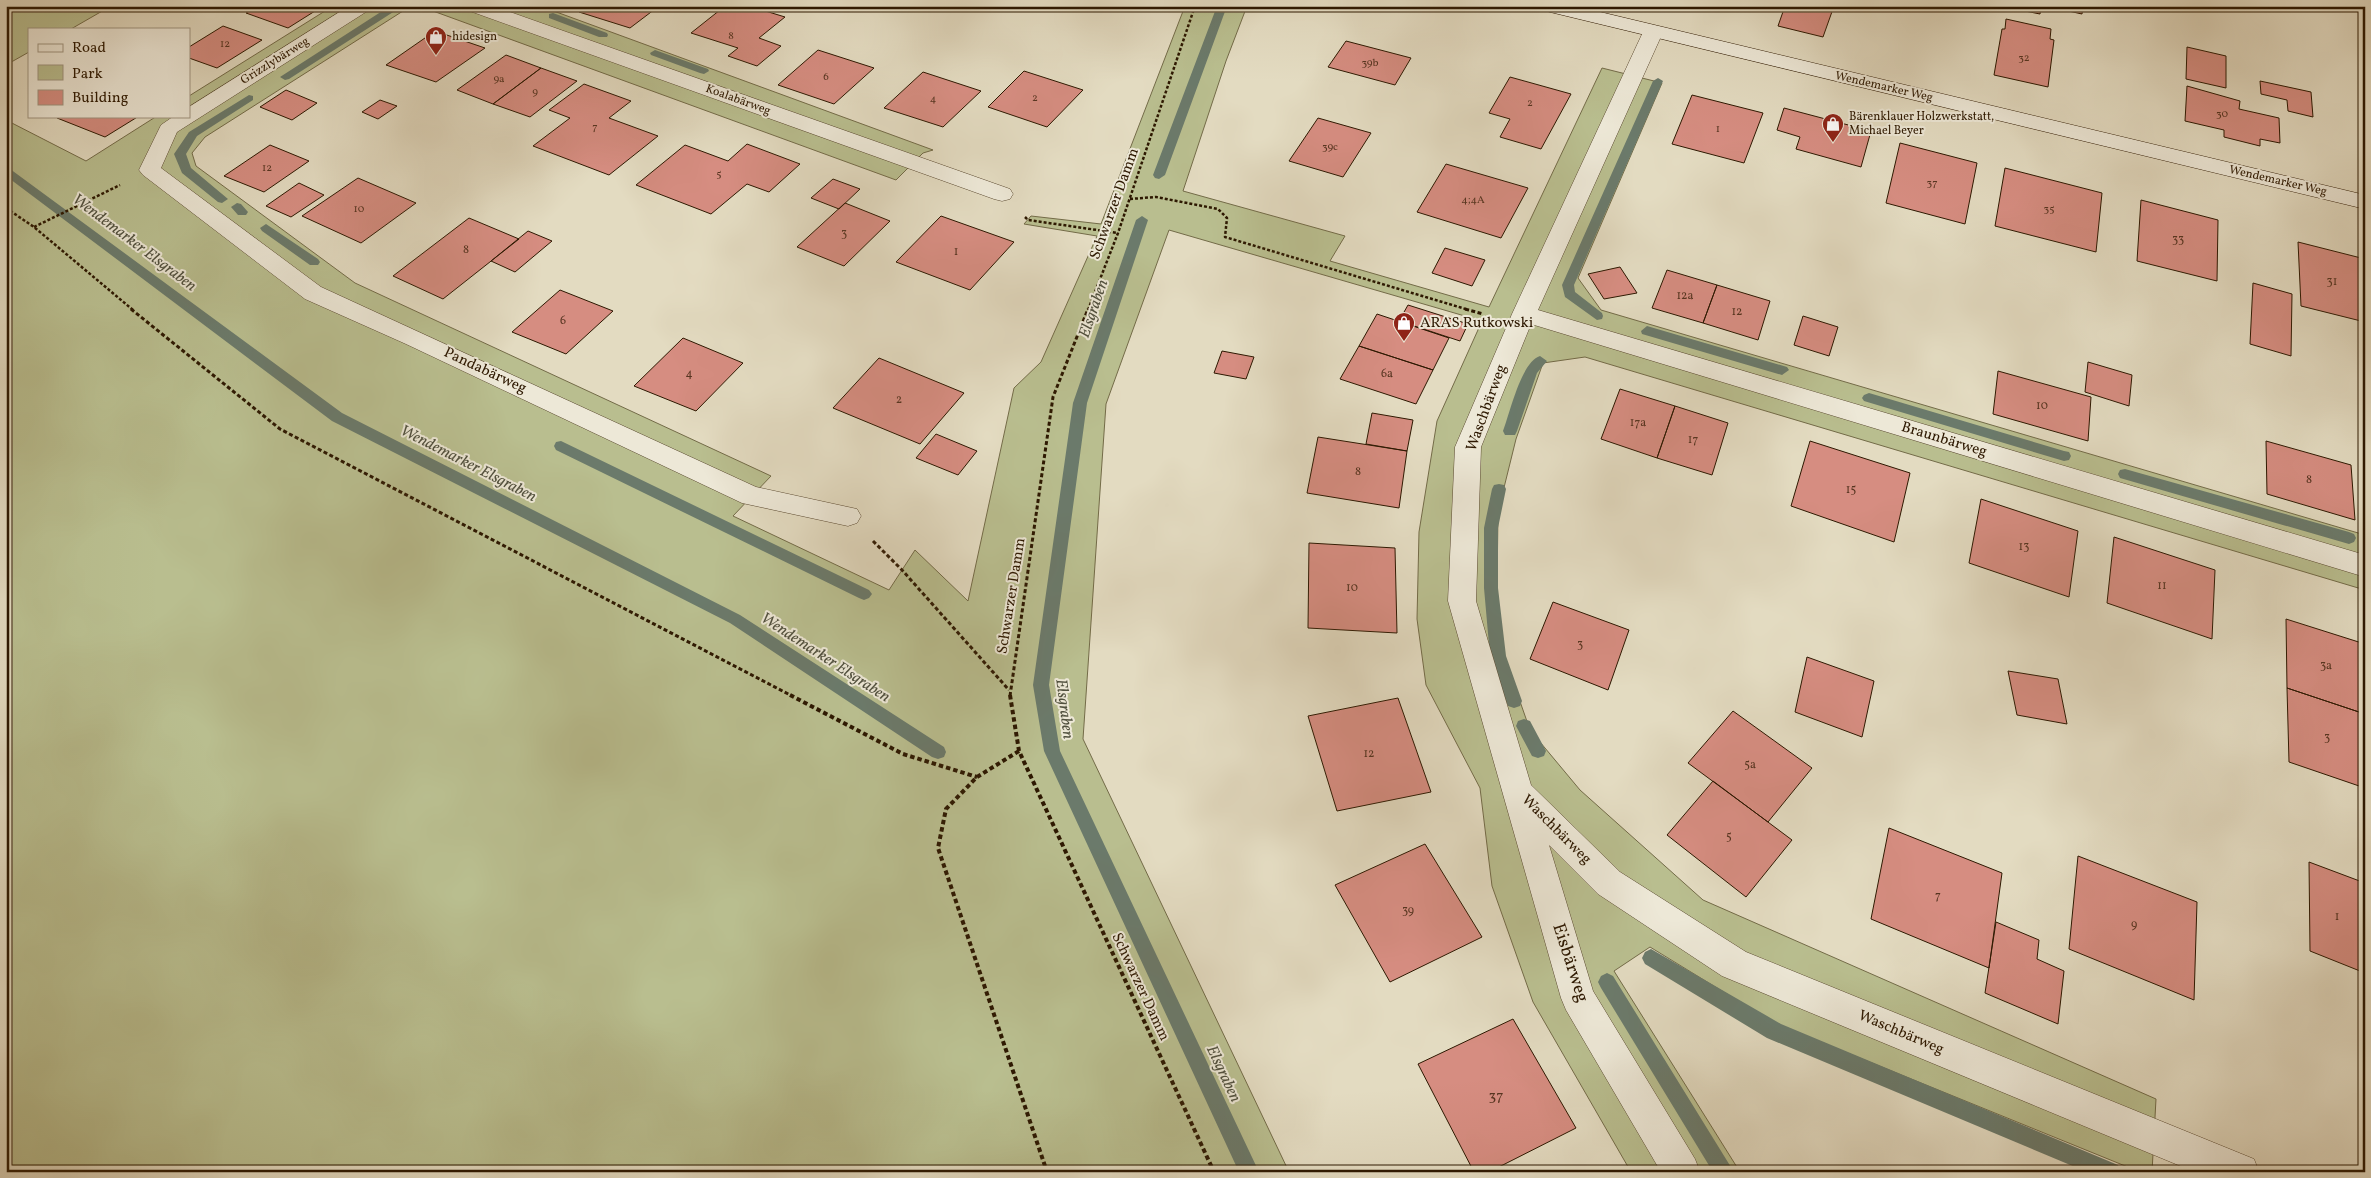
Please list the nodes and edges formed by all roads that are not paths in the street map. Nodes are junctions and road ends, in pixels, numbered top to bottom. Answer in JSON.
{"nodes":[{"id":1,"x":362,"y":6,"type":"edge"},
{"id":2,"x":474,"y":6,"type":"edge"},
{"id":3,"x":1550,"y":6,"type":"edge"},
{"id":4,"x":1653,"y":32,"type":"junction"},
{"id":5,"x":190,"y":115,"type":"edge"},
{"id":6,"x":186,"y":118,"type":"edge"},
{"id":7,"x":150,"y":170,"type":"joint"},
{"id":8,"x":1002,"y":194,"type":"road end"},
{"id":9,"x":2365,"y":202,"type":"edge"},
{"id":10,"x":1521,"y":319,"type":"junction"},
{"id":11,"x":848,"y":516,"type":"road end"},
{"id":12,"x":2365,"y":566,"type":"edge"},
{"id":13,"x":1518,"y":793,"type":"junction"},
{"id":14,"x":1682,"y":1172,"type":"edge"},
{"id":15,"x":2241,"y":1172,"type":"edge"}],
"edges":[{"from":1,"to":5,"type":"street","name":"Grizzlybärweg"},
{"from":2,"to":8,"type":"street","name":"Koalabärweg"},
{"from":3,"to":4,"type":"street","name":"Wendemarker Weg"},
{"from":4,"to":9,"type":"street","name":"Wendemarker Weg"},
{"from":4,"to":10,"type":"street","name":"Waschbärweg"},
{"from":6,"to":7,"type":"street","name":"Grizzlybärweg"},
{"from":7,"to":11,"type":"street","name":"Pandabärweg"},
{"from":10,"to":12,"type":"street","name":"Braunbärweg"},
{"from":10,"to":13,"type":"street","name":"Waschbärweg"},
{"from":13,"to":14,"type":"street","name":"Eisbärweg"},
{"from":13,"to":15,"type":"street","name":"Waschbärweg"}]}
